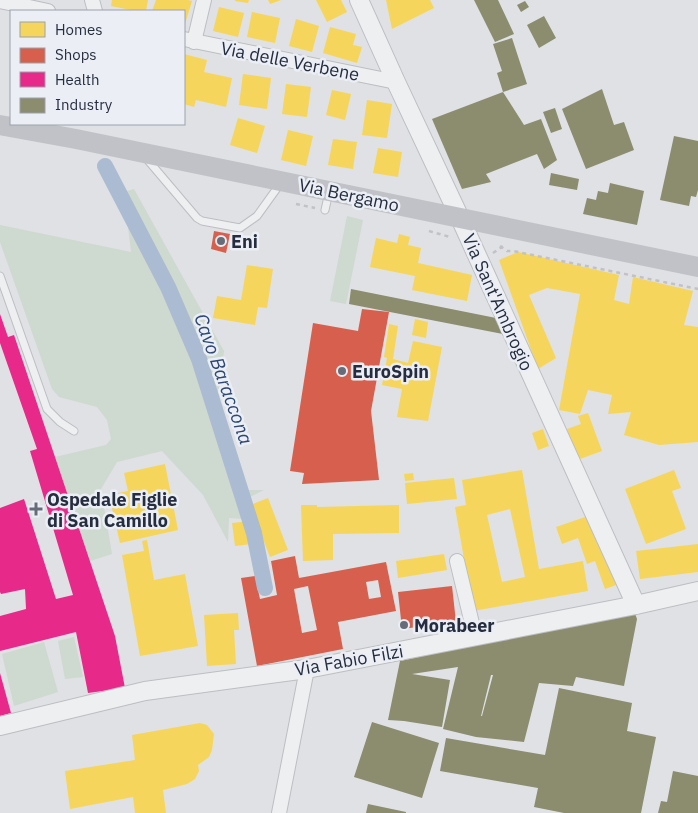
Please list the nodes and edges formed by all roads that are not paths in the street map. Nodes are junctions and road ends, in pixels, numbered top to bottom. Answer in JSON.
{"nodes":[{"id":1,"x":204,"y":0,"type":"edge"},
{"id":2,"x":358,"y":0,"type":"edge"},
{"id":3,"x":1,"y":2,"type":"edge"},
{"id":4,"x":43,"y":10,"type":"edge"},
{"id":5,"x":189,"y":41,"type":"edge"},
{"id":6,"x":396,"y":82,"type":"junction"},
{"id":7,"x":0,"y":125,"type":"edge"},
{"id":8,"x":141,"y":152,"type":"junction"},
{"id":9,"x":282,"y":182,"type":"junction"},
{"id":10,"x":460,"y":218,"type":"junction"},
{"id":11,"x":698,"y":267,"type":"edge"},
{"id":12,"x":0,"y":276,"type":"edge"},
{"id":13,"x":74,"y":431,"type":"dead end"},
{"id":14,"x":457,"y":561,"type":"dead end"},
{"id":15,"x":698,"y":591,"type":"edge"},
{"id":16,"x":636,"y":605,"type":"junction"},
{"id":17,"x":476,"y":636,"type":"junction"},
{"id":18,"x":307,"y":669,"type":"junction"},
{"id":19,"x":0,"y":726,"type":"edge"},
{"id":20,"x":279,"y":813,"type":"edge"}],
"edges":[{"from":1,"to":5,"type":"street"},
{"from":2,"to":6,"type":"street","name":"Via Sant'Ambrogio"},
{"from":3,"to":4,"type":"street"},
{"from":5,"to":6,"type":"street","name":"Via delle Verbene"},
{"from":6,"to":10,"type":"street","name":"Via Sant'Ambrogio"},
{"from":7,"to":8,"type":"main road","name":"Via Bergamo"},
{"from":8,"to":9,"type":"main road","name":"Via Bergamo"},
{"from":8,"to":9,"type":"lane"},
{"from":9,"to":10,"type":"main road","name":"Via Bergamo"},
{"from":10,"to":11,"type":"main road","name":"Via Bergamo"},
{"from":10,"to":16,"type":"street","name":"Via Sant'Ambrogio"},
{"from":12,"to":13,"type":"lane"},
{"from":14,"to":17,"type":"street"},
{"from":15,"to":16,"type":"street","name":"Via Fabio Filzi"},
{"from":16,"to":17,"type":"street","name":"Via Fabio Filzi"},
{"from":17,"to":18,"type":"street","name":"Via Fabio Filzi"},
{"from":18,"to":19,"type":"street","name":"Via Fabio Filzi"},
{"from":18,"to":20,"type":"street"}]}
